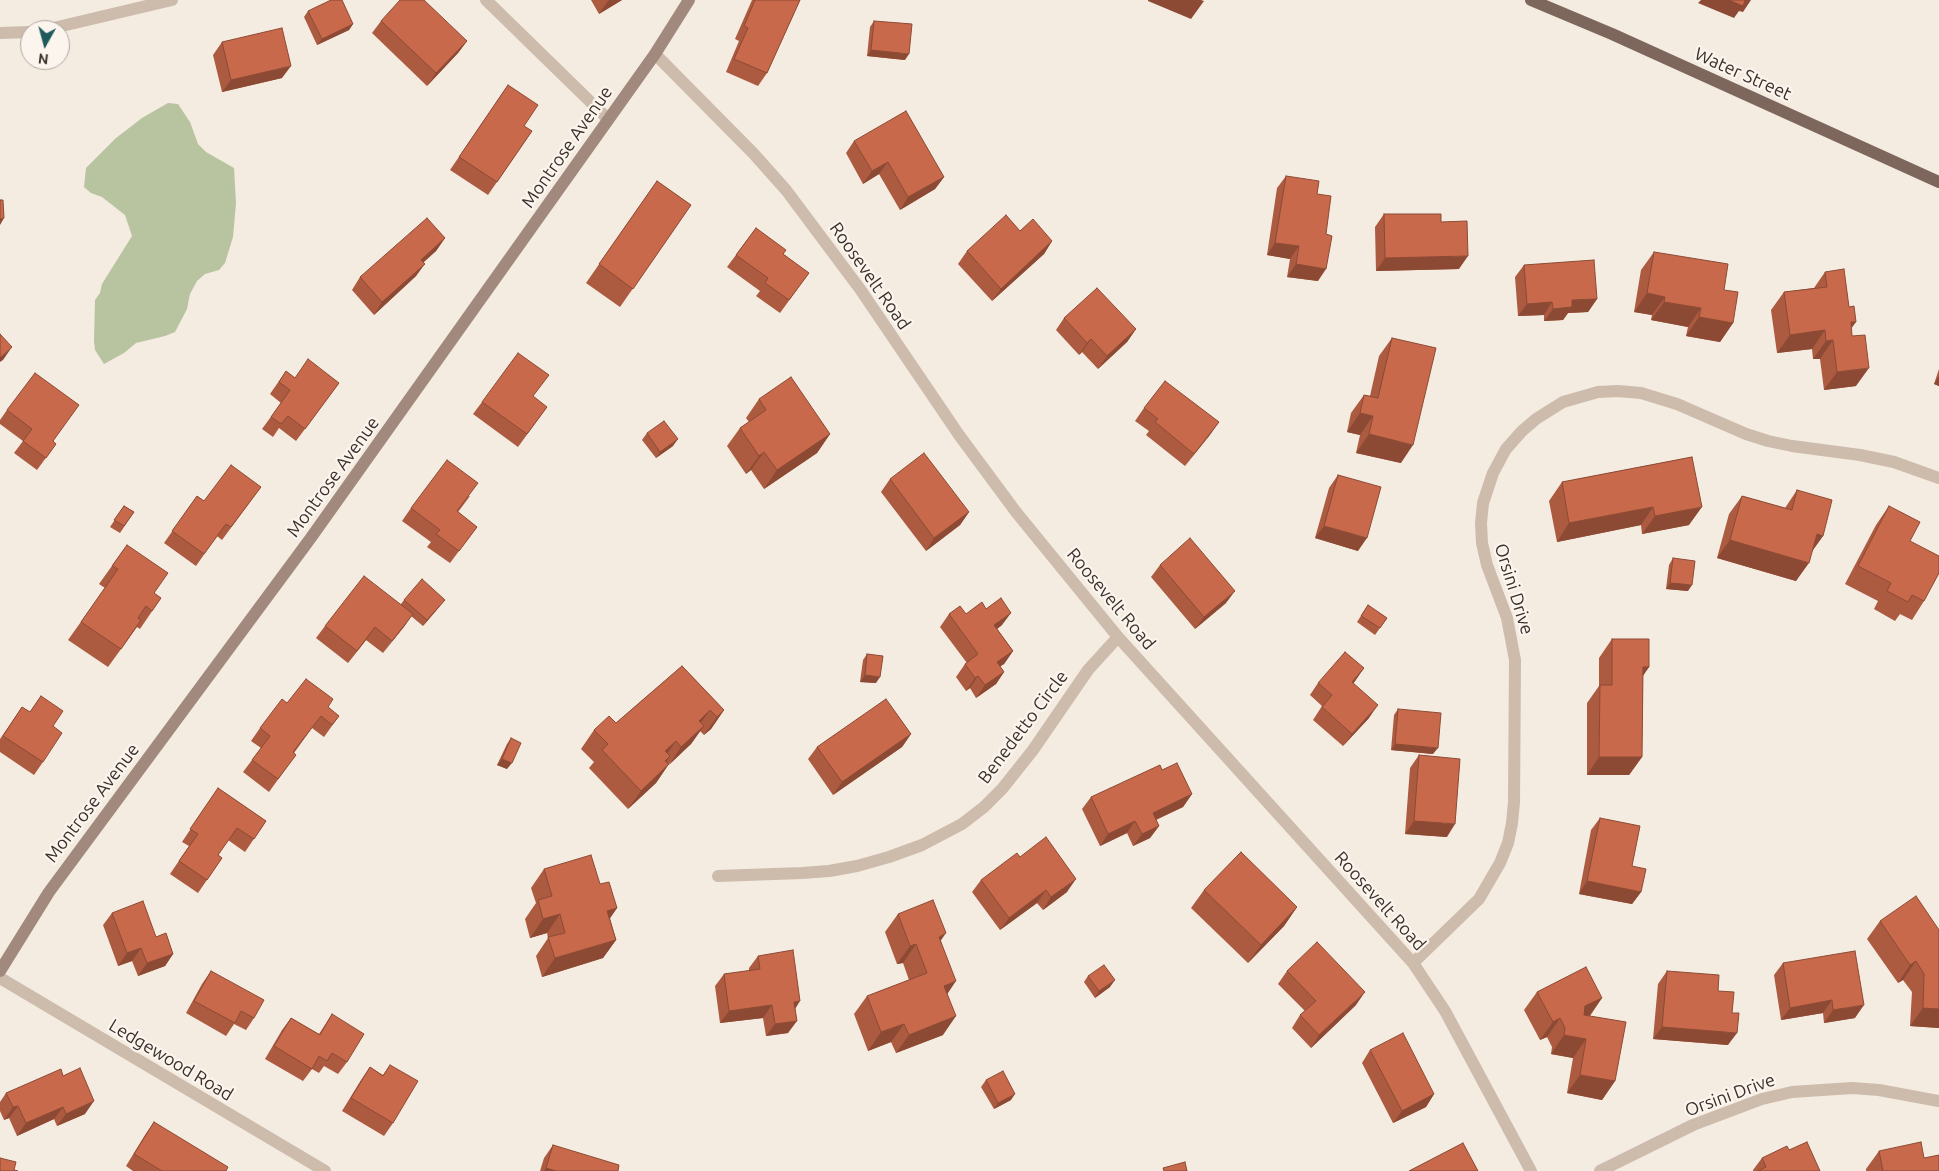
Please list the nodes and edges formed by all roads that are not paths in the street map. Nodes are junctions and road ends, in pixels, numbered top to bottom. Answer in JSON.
{"nodes":[{"id":1,"x":172,"y":0,"type":"edge"},
{"id":2,"x":486,"y":0,"type":"edge"},
{"id":3,"x":689,"y":0,"type":"edge"},
{"id":4,"x":1531,"y":0,"type":"edge"},
{"id":5,"x":70,"y":24,"type":"edge"},
{"id":6,"x":20,"y":33,"type":"edge"},
{"id":7,"x":0,"y":34,"type":"edge"},
{"id":8,"x":655,"y":54,"type":"junction"},
{"id":9,"x":608,"y":119,"type":"junction"},
{"id":10,"x":1939,"y":182,"type":"edge"},
{"id":11,"x":1939,"y":478,"type":"edge"},
{"id":12,"x":1118,"y":637,"type":"junction"},
{"id":13,"x":718,"y":876,"type":"dead end"},
{"id":14,"x":1413,"y":963,"type":"junction"},
{"id":15,"x":0,"y":971,"type":"edge"},
{"id":16,"x":0,"y":978,"type":"edge"},
{"id":17,"x":1939,"y":1101,"type":"edge"},
{"id":18,"x":325,"y":1171,"type":"edge"},
{"id":19,"x":1531,"y":1171,"type":"edge"},
{"id":20,"x":1600,"y":1171,"type":"edge"}],
"edges":[{"from":1,"to":5,"type":"street"},
{"from":2,"to":9,"type":"street"},
{"from":3,"to":8,"type":"main road","name":"Montrose Avenue"},
{"from":4,"to":10,"type":"main road","name":"Water Street"},
{"from":6,"to":7,"type":"street"},
{"from":8,"to":9,"type":"main road","name":"Montrose Avenue"},
{"from":8,"to":12,"type":"street","name":"Roosevelt Road"},
{"from":9,"to":15,"type":"main road","name":"Montrose Avenue"},
{"from":11,"to":14,"type":"street","name":"Orsini Drive"},
{"from":12,"to":13,"type":"street","name":"Benedetto Circle"},
{"from":12,"to":14,"type":"street","name":"Roosevelt Road"},
{"from":14,"to":19,"type":"street","name":"Roosevelt Road"},
{"from":16,"to":18,"type":"street","name":"Ledgewood Road"},
{"from":17,"to":20,"type":"street","name":"Orsini Drive"}]}
